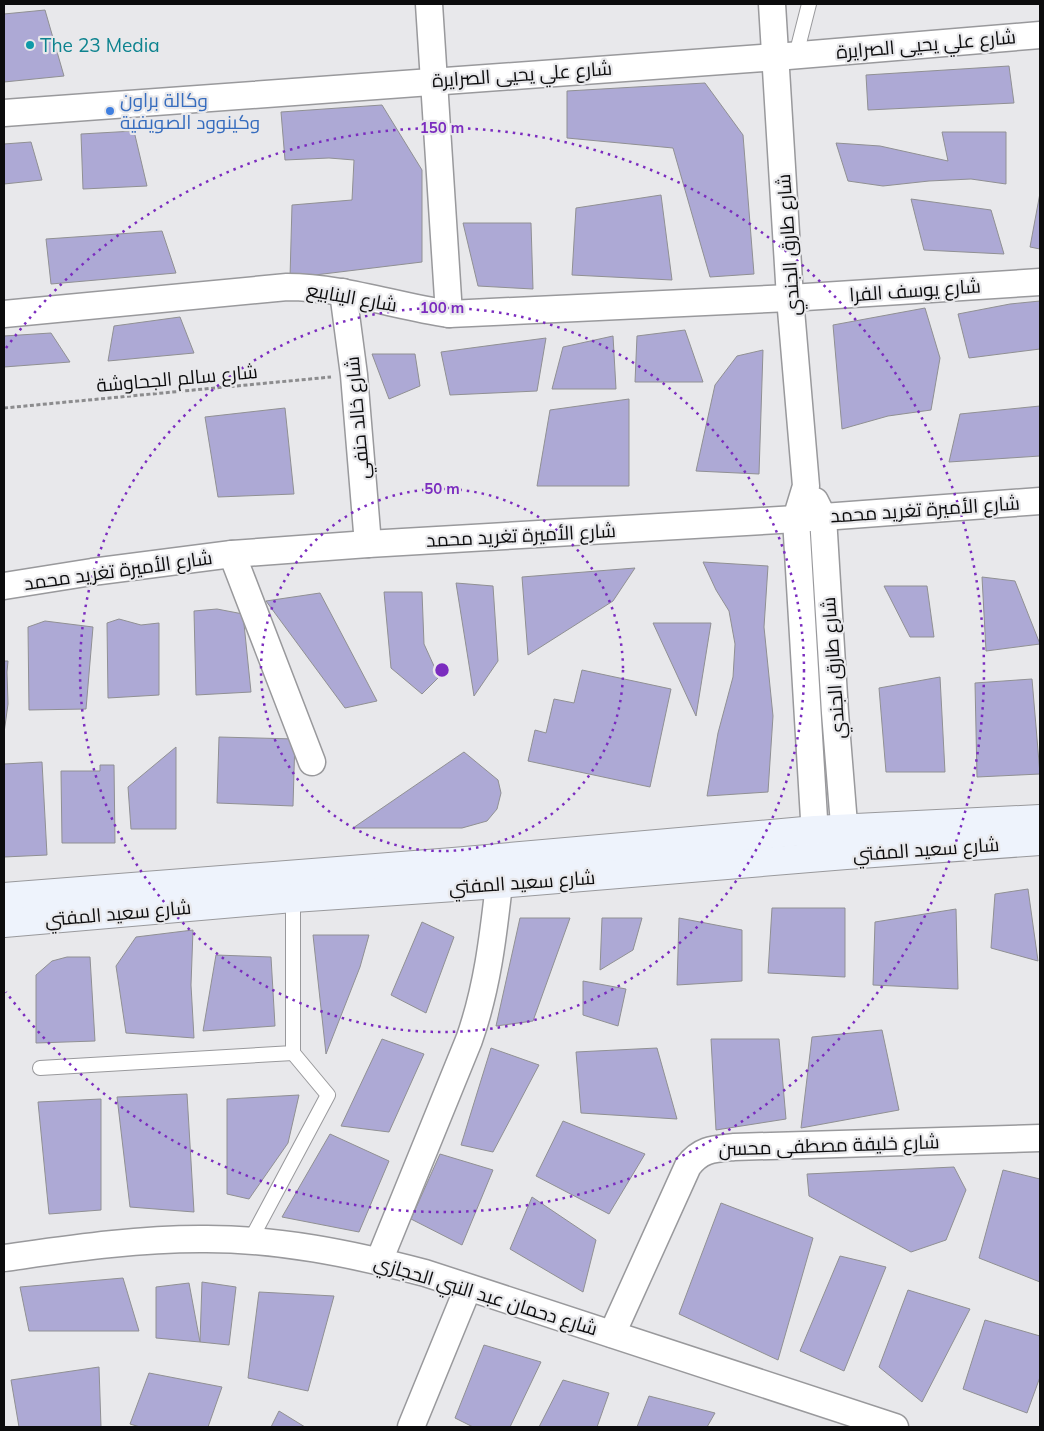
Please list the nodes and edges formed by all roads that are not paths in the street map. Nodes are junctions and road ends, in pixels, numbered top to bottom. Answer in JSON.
{"nodes":[{"id":1,"x":429,"y":4,"type":"edge"},
{"id":2,"x":772,"y":4,"type":"edge"},
{"id":3,"x":809,"y":4,"type":"edge"},
{"id":4,"x":1040,"y":35,"type":"edge"},
{"id":5,"x":786,"y":56,"type":"junction"},
{"id":6,"x":433,"y":81,"type":"junction"},
{"id":7,"x":4,"y":113,"type":"edge"},
{"id":8,"x":1040,"y":282,"type":"edge"},
{"id":9,"x":343,"y":292,"type":"junction"},
{"id":10,"x":790,"y":298,"type":"junction"},
{"id":11,"x":4,"y":314,"type":"edge"},
{"id":12,"x":449,"y":314,"type":"junction"},
{"id":13,"x":806,"y":486,"type":"junction"},
{"id":14,"x":1040,"y":501,"type":"edge"},
{"id":15,"x":824,"y":517,"type":"junction"},
{"id":16,"x":796,"y":519,"type":"junction"},
{"id":17,"x":368,"y":544,"type":"junction"},
{"id":18,"x":232,"y":554,"type":"junction"},
{"id":19,"x":4,"y":586,"type":"edge"},
{"id":20,"x":835,"y":713,"type":"junction"},
{"id":21,"x":808,"y":714,"type":"junction"},
{"id":22,"x":312,"y":762,"type":"dead end"},
{"id":23,"x":1040,"y":819,"type":"edge"},
{"id":24,"x":815,"y":830,"type":"junction"},
{"id":25,"x":1040,"y":841,"type":"edge"},
{"id":26,"x":845,"y":842,"type":"junction"},
{"id":27,"x":816,"y":858,"type":"junction"},
{"id":28,"x":499,"y":884,"type":"junction"},
{"id":29,"x":4,"y":897,"type":"edge"},
{"id":30,"x":293,"y":898,"type":"junction"},
{"id":31,"x":4,"y":923,"type":"edge"},
{"id":32,"x":293,"y":1053,"type":"junction"},
{"id":33,"x":40,"y":1068,"type":"dead end"},
{"id":34,"x":1040,"y":1138,"type":"edge"},
{"id":35,"x":250,"y":1241,"type":"junction"},
{"id":36,"x":4,"y":1258,"type":"edge"},
{"id":37,"x":379,"y":1261,"type":"junction"},
{"id":38,"x":468,"y":1288,"type":"junction"},
{"id":39,"x":612,"y":1334,"type":"junction"},
{"id":40,"x":411,"y":1427,"type":"edge"},
{"id":41,"x":895,"y":1427,"type":"edge"}],
"edges":[{"from":1,"to":6,"type":"street"},
{"from":2,"to":5,"type":"street","name":"شارع طارق الجندي"},
{"from":3,"to":5,"type":"lane"},
{"from":4,"to":5,"type":"street","name":"شارع علي يحيى الصرايرة"},
{"from":5,"to":6,"type":"street","name":"شارع علي يحيى الصرايرة"},
{"from":5,"to":10,"type":"street","name":"شارع طارق الجندي"},
{"from":6,"to":7,"type":"street","name":"شارع علي يحيى الصرايرة"},
{"from":6,"to":12,"type":"street"},
{"from":8,"to":10,"type":"street","name":"شارع يوسف الفرا"},
{"from":9,"to":11,"type":"street","name":"شارع الينابيع"},
{"from":9,"to":12,"type":"street","name":"شارع الينابيع"},
{"from":9,"to":17,"type":"street","name":"شارع خالد حنفي"},
{"from":10,"to":12,"type":"street","name":"شارع الينابيع"},
{"from":10,"to":13,"type":"street","name":"شارع طارق الجندي"},
{"from":13,"to":15,"type":"street","name":"شارع طارق الجندي"},
{"from":13,"to":16,"type":"street","name":"شارع طارق الجندي"},
{"from":14,"to":15,"type":"street","name":"شارع الأميرة تغريد محمد"},
{"from":15,"to":16,"type":"street","name":"شارع الأميرة تغريد محمد"},
{"from":15,"to":20,"type":"street","name":"شارع طارق الجندي"},
{"from":16,"to":17,"type":"street","name":"شارع الأميرة تغريد محمد"},
{"from":16,"to":21,"type":"street","name":"شارع طارق الجندي"},
{"from":17,"to":18,"type":"street","name":"شارع الأميرة تغريد محمد"},
{"from":18,"to":19,"type":"street","name":"شارع الأميرة تغريد محمد"},
{"from":18,"to":22,"type":"street"},
{"from":20,"to":21,"type":"street"},
{"from":20,"to":26,"type":"street","name":"شارع طارق الجندي"},
{"from":21,"to":24,"type":"street","name":"شارع طارق الجندي"},
{"from":23,"to":26,"type":"street","name":"شارع سعيد المفتي"},
{"from":24,"to":26,"type":"street","name":"شارع سعيد المفتي"},
{"from":24,"to":27,"type":"street","name":"شارع طارق الجندي"},
{"from":24,"to":29,"type":"street","name":"شارع سعيد المفتي"},
{"from":25,"to":26,"type":"street","name":"شارع سعيد المفتي"},
{"from":26,"to":27,"type":"street","name":"شارع سعيد المفتي"},
{"from":27,"to":28,"type":"street","name":"شارع سعيد المفتي"},
{"from":28,"to":30,"type":"street","name":"شارع سعيد المفتي"},
{"from":28,"to":37,"type":"street"},
{"from":30,"to":31,"type":"street","name":"شارع سعيد المفتي"},
{"from":30,"to":32,"type":"lane"},
{"from":32,"to":33,"type":"lane"},
{"from":32,"to":35,"type":"lane"},
{"from":34,"to":39,"type":"street","name":"شارع خليفة مصطفى محسن"},
{"from":35,"to":36,"type":"street","name":"شارع دحمان عبد النبي الحجازي"},
{"from":35,"to":37,"type":"street","name":"شارع دحمان عبد النبي الحجازي"},
{"from":37,"to":38,"type":"street","name":"شارع دحمان عبد النبي الحجازي"},
{"from":38,"to":39,"type":"street","name":"شارع دحمان عبد النبي الحجازي"},
{"from":38,"to":40,"type":"street"},
{"from":39,"to":41,"type":"street","name":"شارع دحمان عبد النبي الحجازي"}]}
